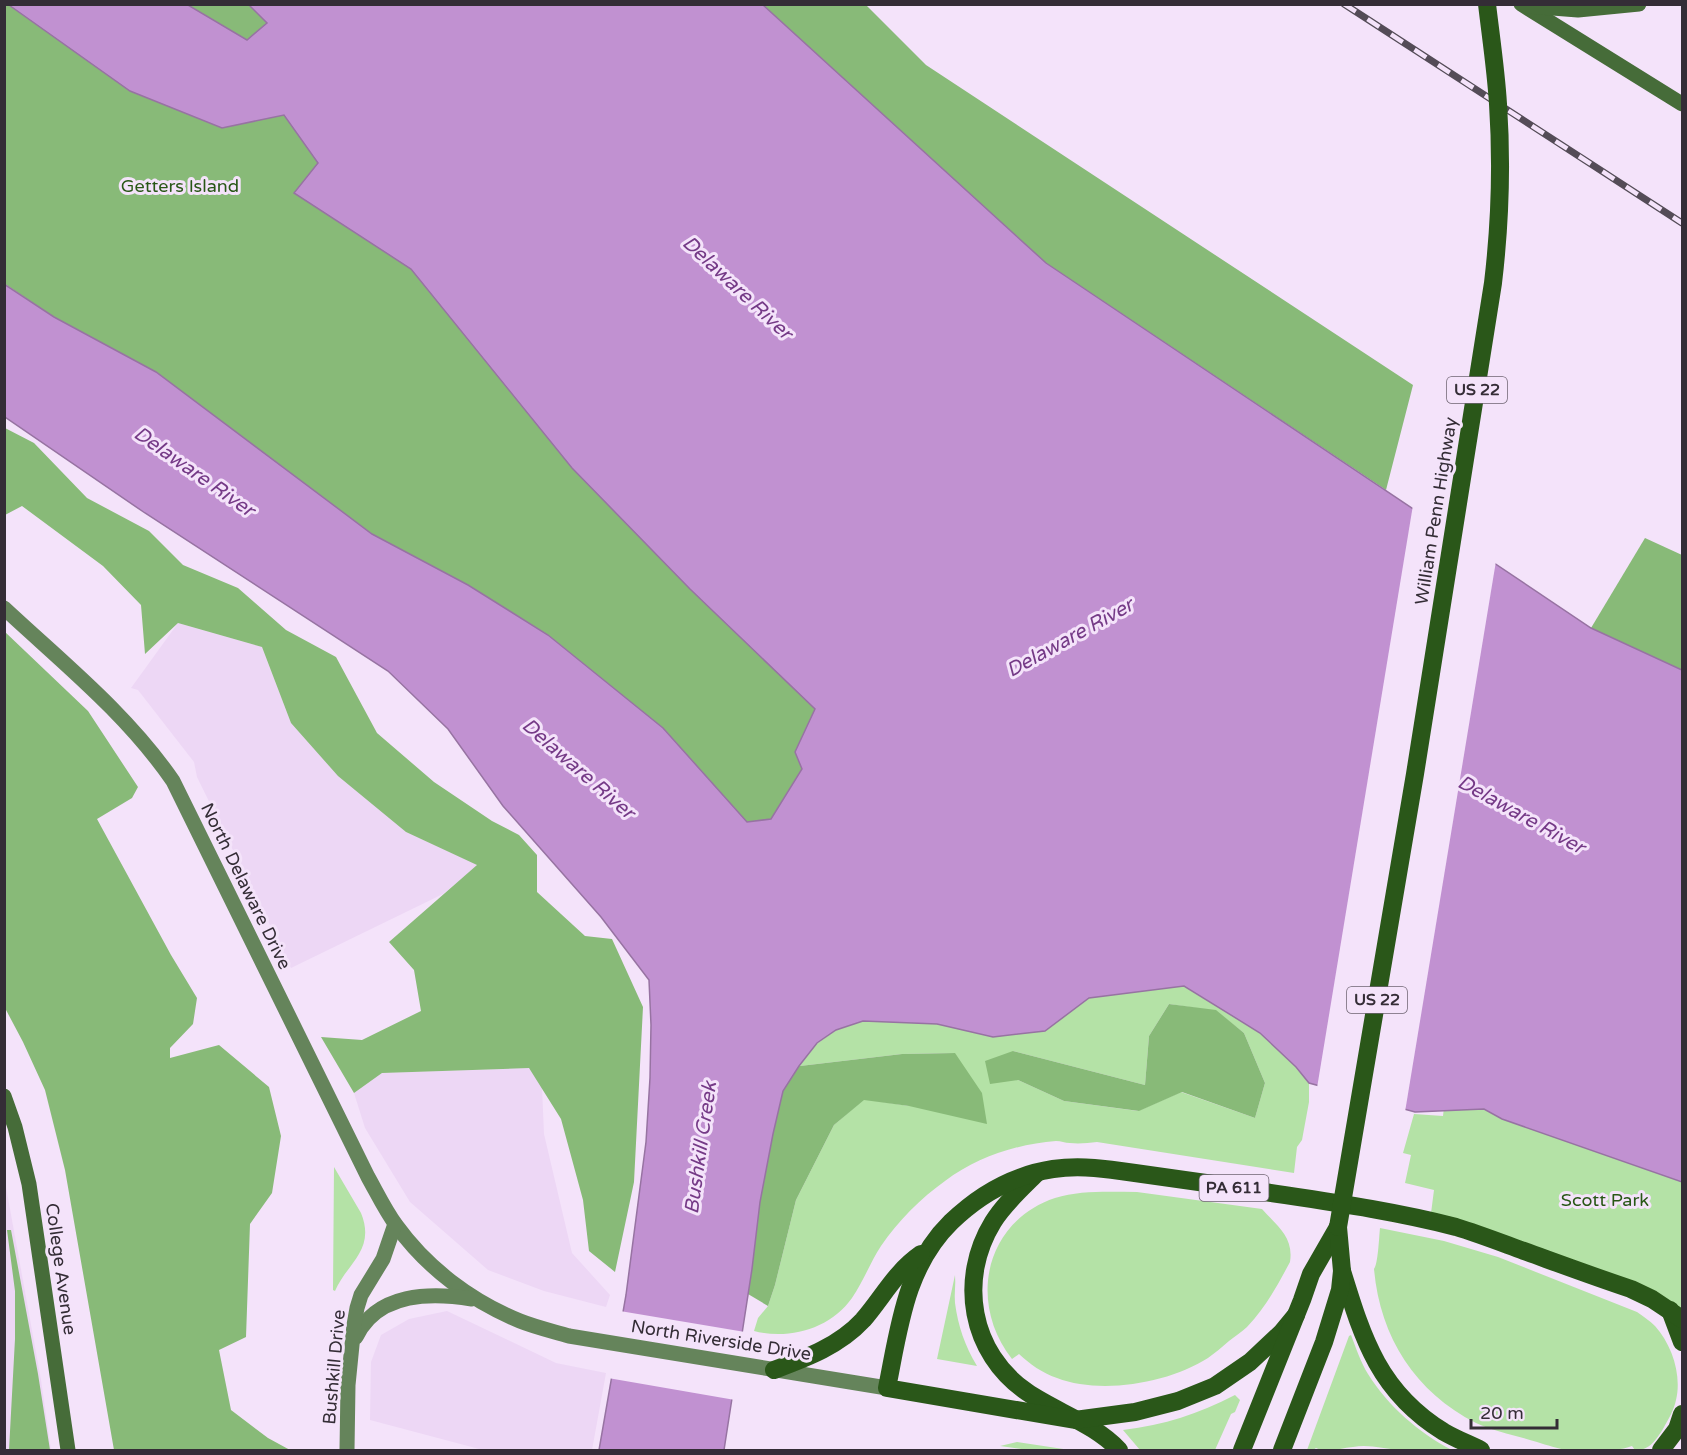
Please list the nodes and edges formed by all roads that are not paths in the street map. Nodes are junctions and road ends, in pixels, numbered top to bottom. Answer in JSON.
{"nodes":[{"id":1,"x":1487,"y":4,"type":"edge"},
{"id":2,"x":1639,"y":4,"type":"edge"},
{"id":3,"x":1522,"y":5,"type":"edge"},
{"id":4,"x":1683,"y":104,"type":"edge"},
{"id":5,"x":4,"y":608,"type":"edge"},
{"id":6,"x":4,"y":1096,"type":"edge"},
{"id":7,"x":1037,"y":1173,"type":"junction"},
{"id":8,"x":395,"y":1224,"type":"junction"},
{"id":9,"x":1338,"y":1227,"type":"junction"},
{"id":10,"x":930,"y":1248,"type":"junction"},
{"id":11,"x":1342,"y":1271,"type":"junction"},
{"id":12,"x":478,"y":1300,"type":"junction"},
{"id":13,"x":1676,"y":1315,"type":"edge"},
{"id":14,"x":1296,"y":1316,"type":"junction"},
{"id":15,"x":1683,"y":1342,"type":"edge"},
{"id":16,"x":353,"y":1343,"type":"junction"},
{"id":17,"x":774,"y":1370,"type":"junction"},
{"id":18,"x":887,"y":1388,"type":"junction"},
{"id":19,"x":1683,"y":1414,"type":"edge"},
{"id":20,"x":1075,"y":1420,"type":"junction"},
{"id":21,"x":68,"y":1450,"type":"edge"},
{"id":22,"x":347,"y":1450,"type":"edge"},
{"id":23,"x":1119,"y":1450,"type":"edge"},
{"id":24,"x":1242,"y":1450,"type":"edge"},
{"id":25,"x":1282,"y":1450,"type":"edge"},
{"id":26,"x":1481,"y":1450,"type":"edge"},
{"id":27,"x":1661,"y":1450,"type":"edge"}],
"edges":[{"from":1,"to":9,"type":"highway","name":"William Penn Highway","number":"US 22","bridge":true},
{"from":2,"to":3,"type":"main road"},
{"from":3,"to":4,"type":"main road"},
{"from":5,"to":8,"type":"main road","name":"North Delaware Drive"},
{"from":6,"to":21,"type":"main road","name":"College Avenue"},
{"from":7,"to":10,"type":"highway","number":"PA 611"},
{"from":7,"to":13,"type":"highway","number":"PA 611"},
{"from":7,"to":20,"type":"highway"},
{"from":8,"to":12,"type":"main road","name":"North Riverside Drive"},
{"from":8,"to":16,"type":"main road","name":"Bushkill Drive"},
{"from":9,"to":11,"type":"highway","number":"US 22"},
{"from":9,"to":14,"type":"highway","number":"US 22"},
{"from":10,"to":17,"type":"highway","number":"PA 611"},
{"from":10,"to":18,"type":"highway","number":"PA 611"},
{"from":11,"to":25,"type":"highway","number":"US 22"},
{"from":11,"to":26,"type":"highway"},
{"from":12,"to":16,"type":"main road"},
{"from":12,"to":17,"type":"main road","name":"North Riverside Drive"},
{"from":13,"to":15,"type":"highway"},
{"from":14,"to":20,"type":"highway"},
{"from":14,"to":24,"type":"highway","number":"US 22"},
{"from":16,"to":22,"type":"main road","name":"Bushkill Drive"},
{"from":17,"to":18,"type":"main road","name":"North Riverside Drive"},
{"from":18,"to":20,"type":"highway","name":"North Riverside Drive"},
{"from":19,"to":27,"type":"highway"},
{"from":20,"to":23,"type":"highway"}]}
